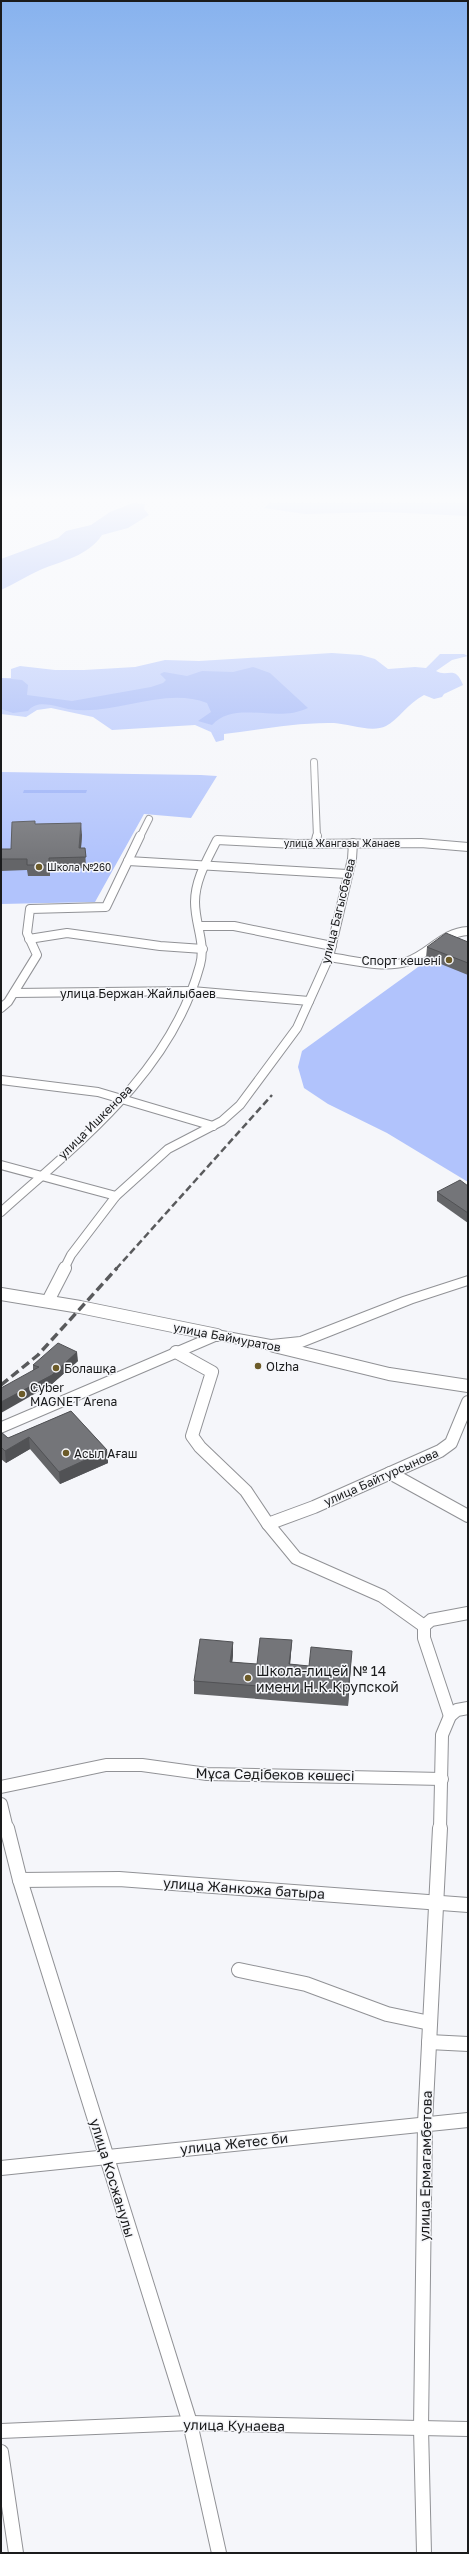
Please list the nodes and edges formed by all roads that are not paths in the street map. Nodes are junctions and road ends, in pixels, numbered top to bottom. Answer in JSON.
{"nodes":[{"id":1,"x":314,"y":762,"type":"dead end"},
{"id":2,"x":149,"y":819,"type":"dead end"},
{"id":3,"x":217,"y":840,"type":"joint"},
{"id":4,"x":353,"y":843,"type":"junction"},
{"id":5,"x":316,"y":844,"type":"junction"},
{"id":6,"x":467,"y":846,"type":"edge"},
{"id":7,"x":128,"y":861,"type":"junction"},
{"id":8,"x":204,"y":866,"type":"junction"},
{"id":9,"x":347,"y":874,"type":"junction"},
{"id":10,"x":199,"y":926,"type":"junction"},
{"id":11,"x":468,"y":931,"type":"edge"},
{"id":12,"x":29,"y":939,"type":"junction"},
{"id":13,"x":332,"y":946,"type":"junction"},
{"id":14,"x":203,"y":949,"type":"junction"},
{"id":15,"x":330,"y":957,"type":"junction"},
{"id":16,"x":192,"y":991,"type":"junction"},
{"id":17,"x":14,"y":993,"type":"junction"},
{"id":18,"x":309,"y":1001,"type":"junction"},
{"id":19,"x":1,"y":1008,"type":"edge"},
{"id":20,"x":1,"y":1080,"type":"edge"},
{"id":21,"x":120,"y":1100,"type":"junction"},
{"id":22,"x":213,"y":1126,"type":"junction"},
{"id":23,"x":1,"y":1165,"type":"edge"},
{"id":24,"x":41,"y":1175,"type":"junction"},
{"id":25,"x":116,"y":1196,"type":"junction"},
{"id":26,"x":1,"y":1212,"type":"edge"},
{"id":27,"x":468,"y":1280,"type":"edge"},
{"id":28,"x":1,"y":1294,"type":"edge"},
{"id":29,"x":48,"y":1301,"type":"junction"},
{"id":30,"x":217,"y":1334,"type":"junction"},
{"id":31,"x":271,"y":1345,"type":"junction"},
{"id":32,"x":176,"y":1352,"type":"junction"},
{"id":33,"x":468,"y":1386,"type":"edge"},
{"id":34,"x":468,"y":1402,"type":"edge"},
{"id":35,"x":1,"y":1428,"type":"edge"},
{"id":36,"x":390,"y":1473,"type":"junction"},
{"id":37,"x":468,"y":1516,"type":"edge"},
{"id":38,"x":268,"y":1524,"type":"junction"},
{"id":39,"x":468,"y":1613,"type":"edge"},
{"id":40,"x":424,"y":1626,"type":"junction"},
{"id":41,"x":468,"y":1708,"type":"edge"},
{"id":42,"x":450,"y":1716,"type":"junction"},
{"id":43,"x":442,"y":1780,"type":"junction"},
{"id":44,"x":1,"y":1787,"type":"edge"},
{"id":45,"x":1,"y":1804,"type":"edge"},
{"id":46,"x":20,"y":1880,"type":"junction"},
{"id":47,"x":436,"y":1901,"type":"junction"},
{"id":48,"x":468,"y":1905,"type":"edge"},
{"id":49,"x":239,"y":1970,"type":"dead end"},
{"id":50,"x":430,"y":2022,"type":"junction"},
{"id":51,"x":429,"y":2042,"type":"junction"},
{"id":52,"x":468,"y":2044,"type":"edge"},
{"id":53,"x":468,"y":2120,"type":"edge"},
{"id":54,"x":425,"y":2123,"type":"junction"},
{"id":55,"x":106,"y":2156,"type":"junction"},
{"id":56,"x":1,"y":2168,"type":"edge"},
{"id":57,"x":190,"y":2423,"type":"junction"},
{"id":58,"x":421,"y":2428,"type":"junction"},
{"id":59,"x":468,"y":2429,"type":"edge"},
{"id":60,"x":1,"y":2431,"type":"edge"},
{"id":61,"x":1,"y":2452,"type":"edge"},
{"id":62,"x":16,"y":2553,"type":"edge"},
{"id":63,"x":219,"y":2553,"type":"edge"},
{"id":64,"x":424,"y":2553,"type":"edge"}],
"edges":[{"from":1,"to":5,"type":"street"},
{"from":2,"to":7,"type":"street"},
{"from":3,"to":5,"type":"street","name":"улица Жангазы Жанаев"},
{"from":3,"to":8,"type":"street","name":"улица Ишкенова"},
{"from":4,"to":5,"type":"street","name":"улица Жангазы Жанаев"},
{"from":4,"to":6,"type":"street","name":"улица Жангазы Жанаев"},
{"from":4,"to":9,"type":"street","name":"улица Багысбаева"},
{"from":7,"to":8,"type":"street"},
{"from":7,"to":12,"type":"street"},
{"from":8,"to":9,"type":"street"},
{"from":8,"to":10,"type":"street","name":"улица Ишкенова"},
{"from":9,"to":13,"type":"street","name":"улица Багысбаева"},
{"from":10,"to":13,"type":"street"},
{"from":10,"to":14,"type":"street","name":"улица Ишкенова"},
{"from":11,"to":15,"type":"street"},
{"from":12,"to":14,"type":"street"},
{"from":12,"to":17,"type":"street"},
{"from":13,"to":15,"type":"street","name":"улица Багысбаева"},
{"from":14,"to":16,"type":"street","name":"улица Ишкенова"},
{"from":15,"to":18,"type":"street","name":"улица Багысбаева"},
{"from":16,"to":17,"type":"street","name":"улица Бержан Жайлыбаев"},
{"from":16,"to":18,"type":"street","name":"улица Бержан Жайлыбаев"},
{"from":16,"to":21,"type":"street","name":"улица Ишкенова"},
{"from":17,"to":19,"type":"street"},
{"from":18,"to":22,"type":"street","name":"улица Багысбаева"},
{"from":20,"to":21,"type":"street"},
{"from":21,"to":22,"type":"street"},
{"from":21,"to":24,"type":"street","name":"улица Ишкенова"},
{"from":22,"to":25,"type":"street","name":"улица Багысбаева"},
{"from":23,"to":24,"type":"street"},
{"from":24,"to":25,"type":"street"},
{"from":24,"to":26,"type":"street","name":"улица Ишкенова"},
{"from":25,"to":29,"type":"street","name":"улица Багысбаева"},
{"from":27,"to":31,"type":"street"},
{"from":28,"to":29,"type":"street","name":"улица Баймуратов"},
{"from":29,"to":30,"type":"street","name":"улица Баймуратов"},
{"from":30,"to":31,"type":"street","name":"улица Баймуратов"},
{"from":30,"to":32,"type":"street"},
{"from":31,"to":33,"type":"street","name":"улица Баймуратов"},
{"from":32,"to":35,"type":"street"},
{"from":32,"to":38,"type":"street"},
{"from":34,"to":36,"type":"street","name":"улица Байтурсынова"},
{"from":36,"to":37,"type":"street"},
{"from":36,"to":38,"type":"street","name":"улица Байтурсынова"},
{"from":38,"to":40,"type":"street"},
{"from":39,"to":40,"type":"street"},
{"from":40,"to":42,"type":"street"},
{"from":41,"to":42,"type":"street"},
{"from":42,"to":43,"type":"street"},
{"from":43,"to":44,"type":"street","name":"Мұса Сәдібеков көшесі"},
{"from":43,"to":47,"type":"street","name":"улица Ермагамбетова"},
{"from":45,"to":46,"type":"street","name":"улица Косжанулы"},
{"from":46,"to":47,"type":"street","name":"улица Жанкожа батыра"},
{"from":46,"to":55,"type":"street","name":"улица Косжанулы"},
{"from":47,"to":48,"type":"street","name":"улица Жанкожа батыра"},
{"from":47,"to":50,"type":"street","name":"улица Ермагамбетова"},
{"from":49,"to":50,"type":"street"},
{"from":50,"to":51,"type":"street","name":"улица Ермагамбетова"},
{"from":51,"to":52,"type":"street"},
{"from":51,"to":54,"type":"street","name":"улица Ермагамбетова"},
{"from":53,"to":54,"type":"street","name":"улица Жетес би"},
{"from":54,"to":55,"type":"street","name":"улица Жетес би"},
{"from":54,"to":58,"type":"street","name":"улица Ермагамбетова"},
{"from":55,"to":56,"type":"street","name":"улица Жетес би"},
{"from":55,"to":57,"type":"street","name":"улица Косжанулы"},
{"from":57,"to":58,"type":"street","name":"улица Кунаева"},
{"from":57,"to":60,"type":"street","name":"улица Кунаева"},
{"from":57,"to":63,"type":"street","name":"улица Косжанулы"},
{"from":58,"to":59,"type":"street","name":"улица Кунаева"},
{"from":58,"to":64,"type":"street","name":"улица Ермагамбетова"},
{"from":61,"to":62,"type":"street"}]}
